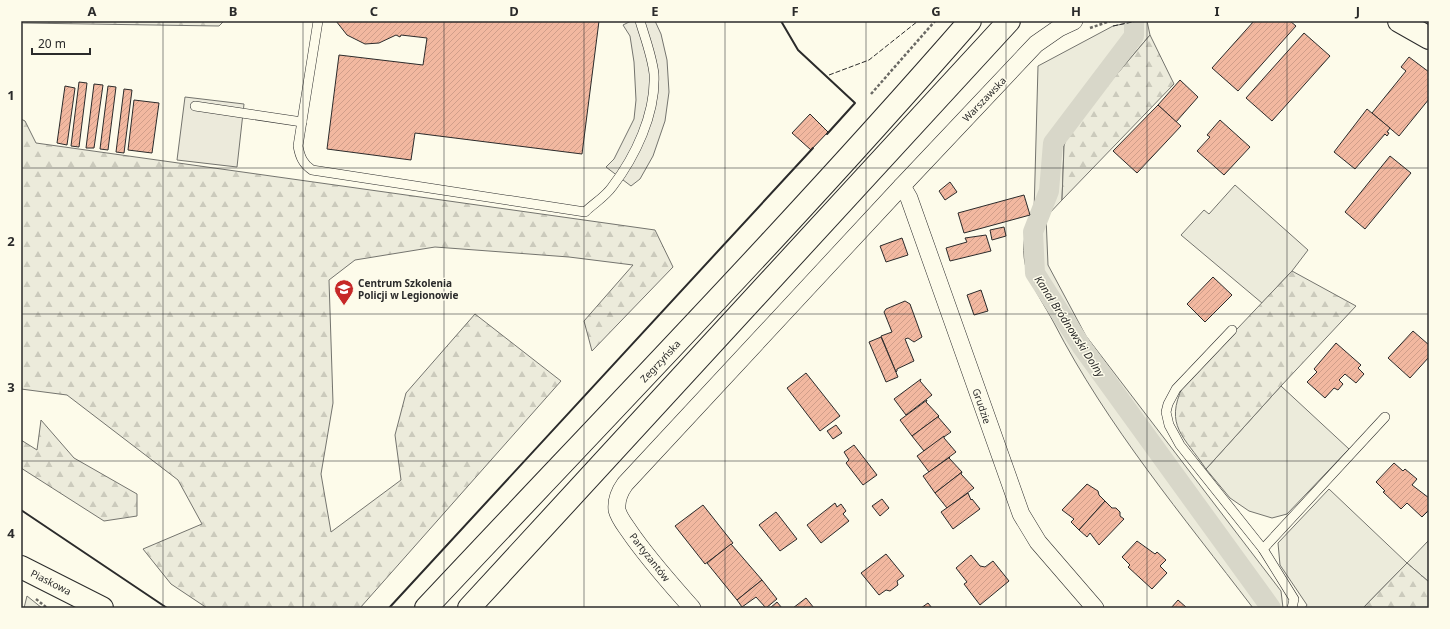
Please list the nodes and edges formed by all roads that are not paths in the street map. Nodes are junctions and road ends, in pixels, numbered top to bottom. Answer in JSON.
{"nodes":[{"id":1,"x":318,"y":21,"type":"edge"},
{"id":2,"x":640,"y":21,"type":"edge"},
{"id":3,"x":970,"y":21,"type":"edge"},
{"id":4,"x":1009,"y":21,"type":"edge"},
{"id":5,"x":1074,"y":21,"type":"edge"},
{"id":6,"x":1399,"y":21,"type":"edge"},
{"id":7,"x":1429,"y":38,"type":"edge"},
{"id":8,"x":195,"y":106,"type":"dead end"},
{"id":9,"x":302,"y":122,"type":"junction"},
{"id":10,"x":902,"y":186,"type":"junction"},
{"id":11,"x":1232,"y":330,"type":"dead end"},
{"id":12,"x":1385,"y":417,"type":"dead end"},
{"id":13,"x":1263,"y":549,"type":"junction"},
{"id":14,"x":21,"y":567,"type":"edge"},
{"id":15,"x":69,"y":608,"type":"edge"},
{"id":16,"x":102,"y":608,"type":"edge"},
{"id":17,"x":426,"y":608,"type":"edge"},
{"id":18,"x":469,"y":608,"type":"edge"},
{"id":19,"x":692,"y":608,"type":"edge"},
{"id":20,"x":1095,"y":608,"type":"edge"},
{"id":21,"x":1292,"y":608,"type":"edge"}],
"edges":[{"from":1,"to":9,"type":"lane"},
{"from":2,"to":9,"type":"lane"},
{"from":3,"to":17,"type":"main road","name":"Zegrzyńska"},
{"from":4,"to":18,"type":"main road"},
{"from":5,"to":10,"type":"street","name":"Warszawska"},
{"from":6,"to":7,"type":"main road"},
{"from":8,"to":9,"type":"lane"},
{"from":10,"to":19,"type":"street","name":"Partyzantów"},
{"from":10,"to":20,"type":"street","name":"Grudzie"},
{"from":11,"to":13,"type":"lane"},
{"from":12,"to":13,"type":"lane"},
{"from":13,"to":21,"type":"lane"},
{"from":14,"to":15,"type":"main road","name":"Piaskowa"},
{"from":14,"to":16,"type":"main road","name":"Piaskowa"}]}
